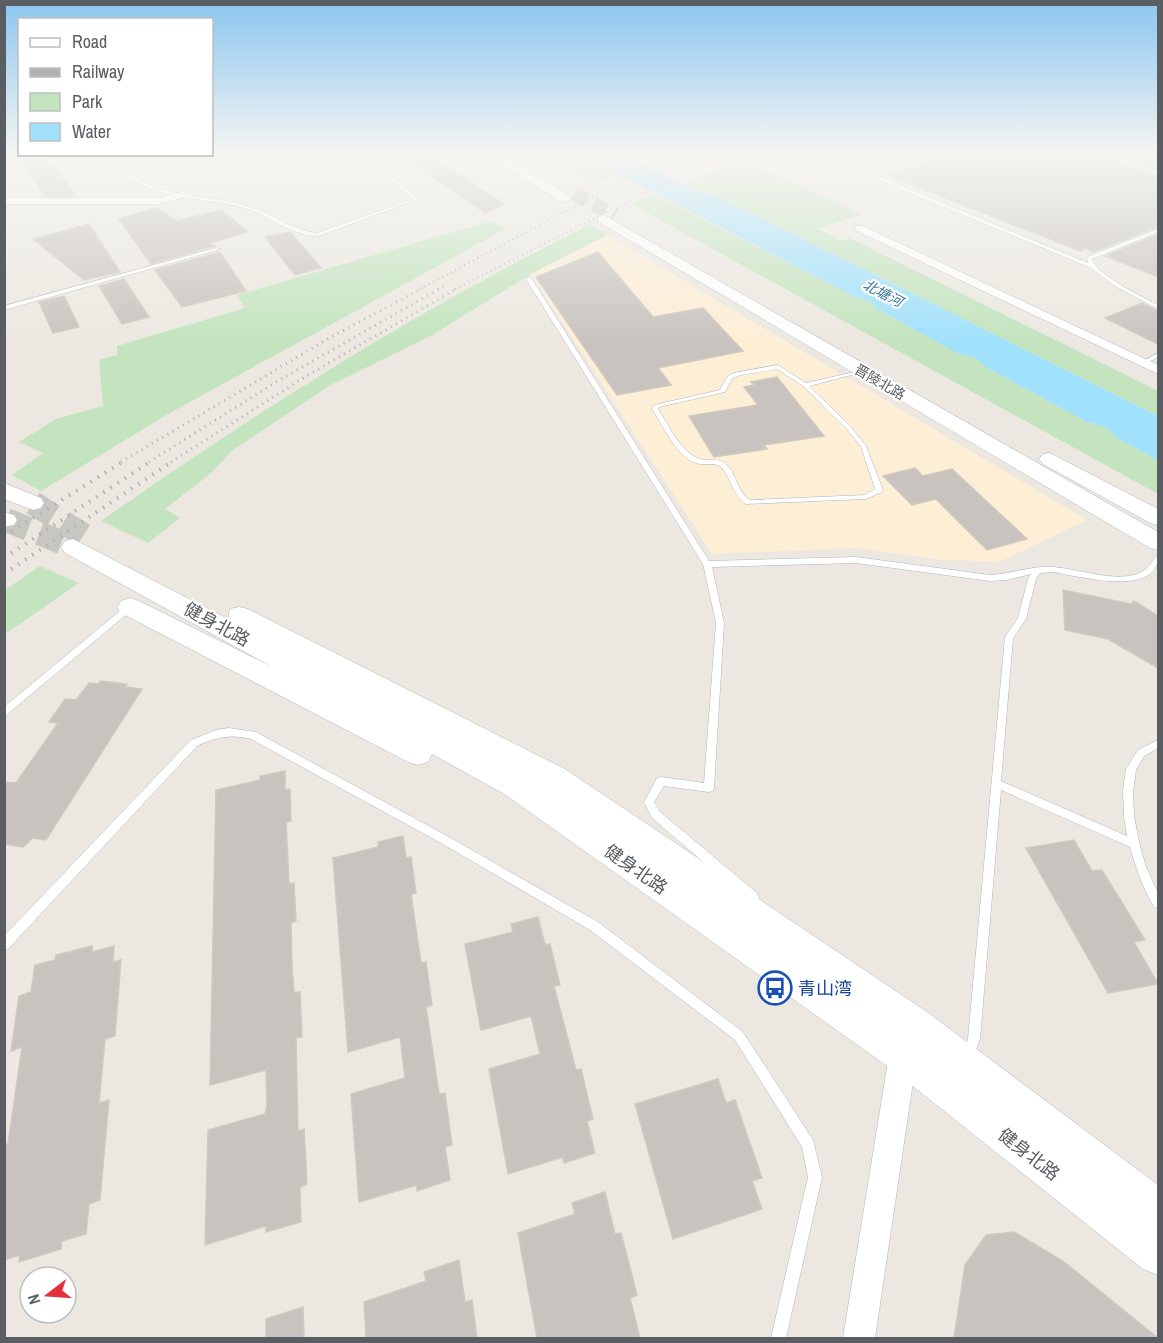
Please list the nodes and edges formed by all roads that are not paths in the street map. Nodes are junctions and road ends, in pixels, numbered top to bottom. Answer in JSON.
{"nodes":[{"id":1,"x":268,"y":217,"type":"edge"},
{"id":2,"x":367,"y":217,"type":"edge"},
{"id":3,"x":972,"y":217,"type":"edge"},
{"id":4,"x":858,"y":228,"type":"dead end"},
{"id":5,"x":1158,"y":230,"type":"edge"},
{"id":6,"x":218,"y":249,"type":"dead end"},
{"id":7,"x":1091,"y":266,"type":"junction"},
{"id":8,"x":529,"y":279,"type":"dead end"},
{"id":9,"x":1158,"y":307,"type":"edge"},
{"id":10,"x":4,"y":308,"type":"edge"},
{"id":11,"x":1158,"y":355,"type":"edge"},
{"id":12,"x":1143,"y":363,"type":"junction"},
{"id":13,"x":1158,"y":370,"type":"edge"},
{"id":14,"x":861,"y":371,"type":"junction"},
{"id":15,"x":805,"y":385,"type":"junction"},
{"id":16,"x":1035,"y":450,"type":"junction"},
{"id":17,"x":4,"y":490,"type":"edge"},
{"id":18,"x":33,"y":503,"type":"tunnel mouth"},
{"id":19,"x":1158,"y":504,"type":"edge"},
{"id":20,"x":1155,"y":532,"type":"edge"},
{"id":21,"x":1158,"y":560,"type":"edge"},
{"id":22,"x":707,"y":564,"type":"junction"},
{"id":23,"x":1038,"y":570,"type":"junction"},
{"id":24,"x":130,"y":608,"type":"joint"},
{"id":25,"x":4,"y":712,"type":"edge"},
{"id":26,"x":1158,"y":744,"type":"edge"},
{"id":27,"x":996,"y":784,"type":"junction"},
{"id":28,"x":562,"y":817,"type":"junction"},
{"id":29,"x":1132,"y":843,"type":"junction"},
{"id":30,"x":1158,"y":903,"type":"edge"},
{"id":31,"x":782,"y":934,"type":"junction"},
{"id":32,"x":4,"y":945,"type":"edge"},
{"id":33,"x":903,"y":1055,"type":"junction"},
{"id":34,"x":965,"y":1063,"type":"junction"},
{"id":35,"x":1158,"y":1210,"type":"edge"},
{"id":36,"x":1158,"y":1254,"type":"edge"},
{"id":37,"x":779,"y":1338,"type":"edge"},
{"id":38,"x":859,"y":1338,"type":"edge"}],
"edges":[{"from":1,"to":2,"type":"lane"},
{"from":3,"to":7,"type":"lane"},
{"from":4,"to":12,"type":"street"},
{"from":5,"to":7,"type":"lane"},
{"from":6,"to":10,"type":"lane"},
{"from":7,"to":9,"type":"lane"},
{"from":8,"to":22,"type":"lane"},
{"from":11,"to":12,"type":"lane"},
{"from":12,"to":13,"type":"street"},
{"from":14,"to":15,"type":"lane"},
{"from":14,"to":16,"type":"main road","name":"晋陵北路"},
{"from":14,"to":20,"type":"main road","name":"晋陵北路"},
{"from":15,"to":15,"type":"lane"},
{"from":16,"to":19,"type":"main road"},
{"from":16,"to":20,"type":"main road","name":"晋陵北路"},
{"from":17,"to":18,"type":"main road"},
{"from":21,"to":23,"type":"lane"},
{"from":22,"to":23,"type":"lane"},
{"from":22,"to":31,"type":"lane"},
{"from":23,"to":27,"type":"lane"},
{"from":24,"to":25,"type":"lane"},
{"from":24,"to":28,"type":"main road"},
{"from":26,"to":29,"type":"lane"},
{"from":27,"to":29,"type":"lane"},
{"from":27,"to":34,"type":"lane"},
{"from":28,"to":31,"type":"main road","name":"健身北路"},
{"from":28,"to":33,"type":"main road","name":"健身北路"},
{"from":29,"to":30,"type":"lane"},
{"from":31,"to":34,"type":"main road","name":"健身北路"},
{"from":32,"to":37,"type":"lane"},
{"from":33,"to":36,"type":"main road","name":"健身北路"},
{"from":33,"to":38,"type":"street"},
{"from":34,"to":35,"type":"main road","name":"健身北路"}]}
